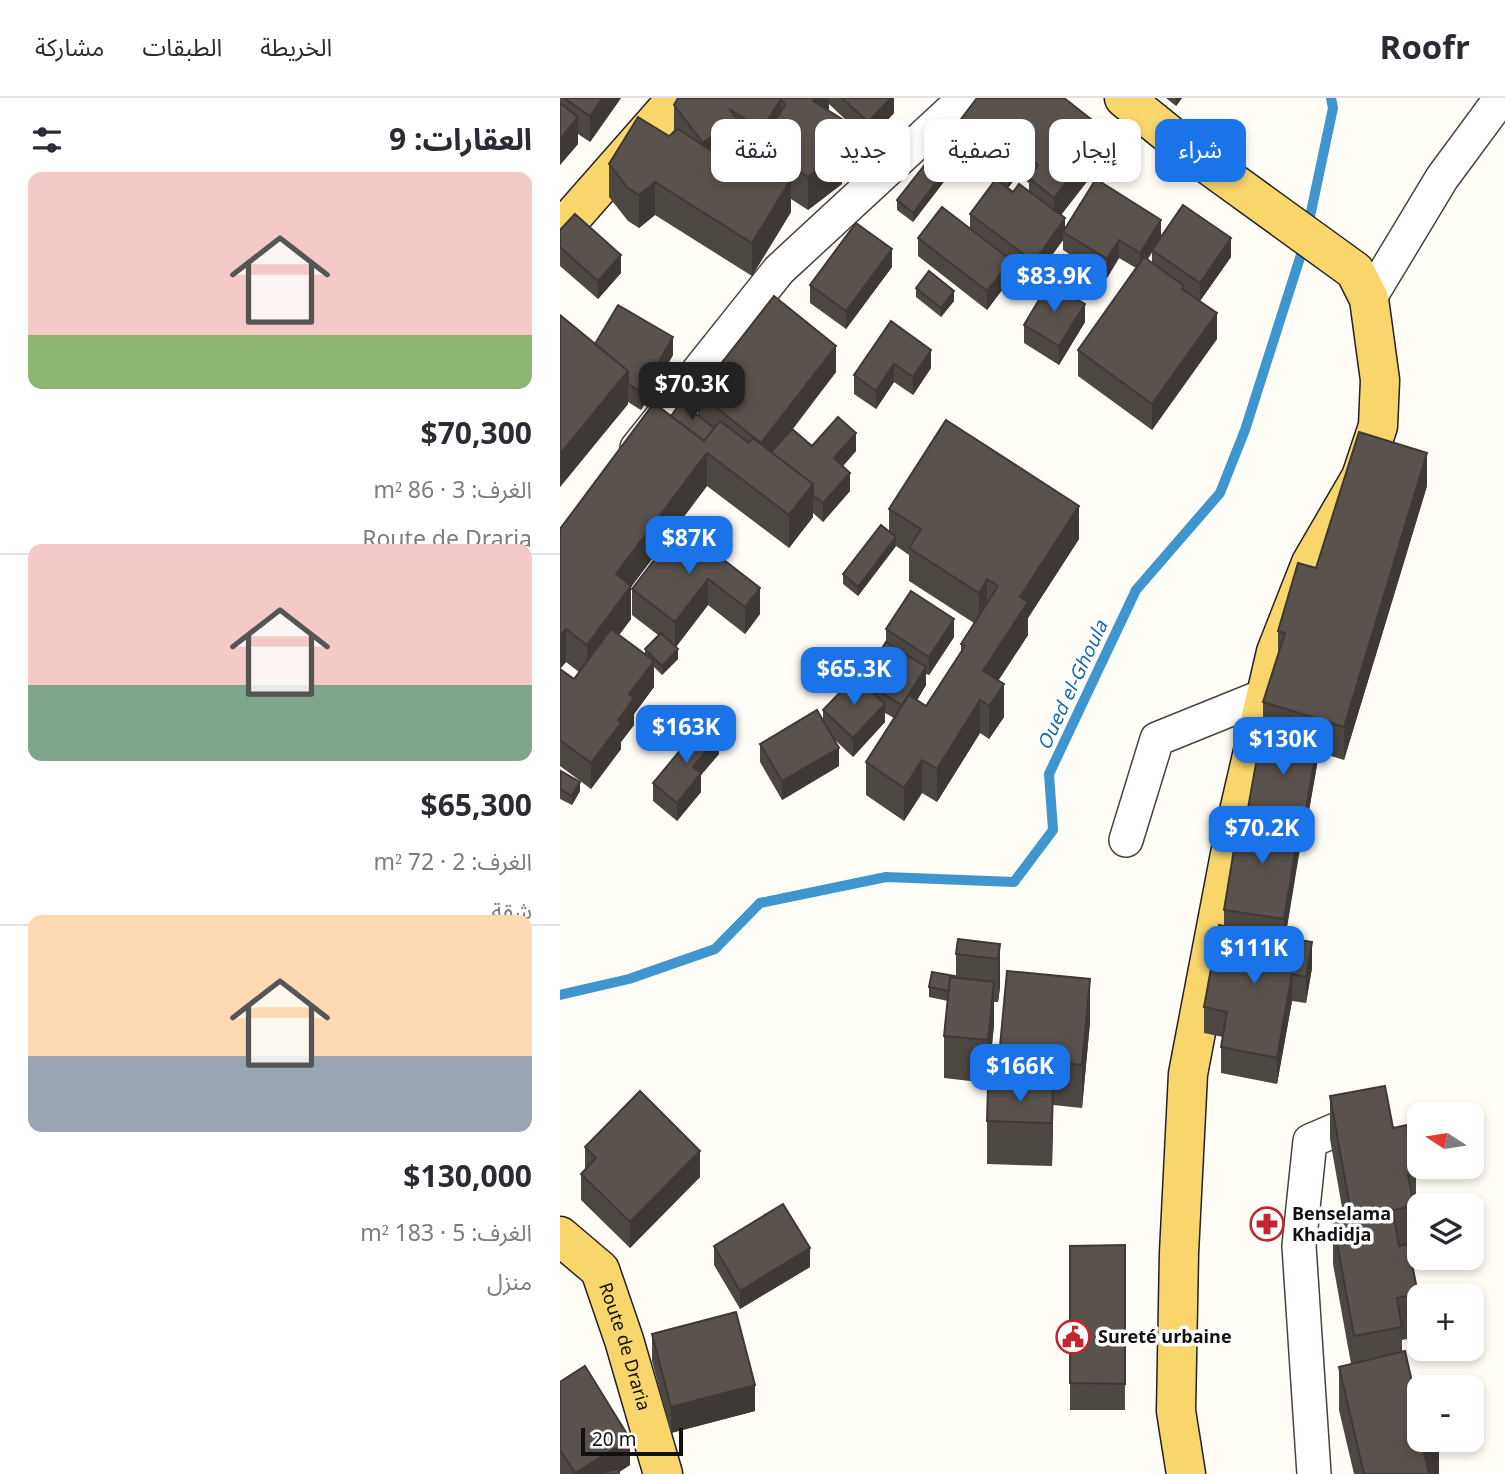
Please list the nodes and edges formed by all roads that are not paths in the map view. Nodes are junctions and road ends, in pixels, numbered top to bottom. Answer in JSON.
{"nodes":[{"id":1,"x":677,"y":98,"type":"edge"},
{"id":2,"x":965,"y":98,"type":"edge"},
{"id":3,"x":1124,"y":98,"type":"edge"},
{"id":4,"x":1501,"y":98,"type":"edge"},
{"id":5,"x":560,"y":231,"type":"edge"},
{"id":6,"x":1362,"y":285,"type":"junction"},
{"id":7,"x":616,"y":475,"type":"edge"},
{"id":8,"x":1266,"y":695,"type":"junction"},
{"id":9,"x":1126,"y":840,"type":"dead end"},
{"id":10,"x":1366,"y":1117,"type":"edge"},
{"id":11,"x":560,"y":1236,"type":"edge"},
{"id":12,"x":663,"y":1474,"type":"edge"},
{"id":13,"x":1186,"y":1474,"type":"edge"},
{"id":14,"x":1314,"y":1474,"type":"edge"}],
"edges":[{"from":1,"to":5,"type":"main road"},
{"from":2,"to":7,"type":"street"},
{"from":3,"to":6,"type":"main road"},
{"from":4,"to":6,"type":"street"},
{"from":6,"to":8,"type":"main road"},
{"from":8,"to":9,"type":"street"},
{"from":8,"to":13,"type":"main road"},
{"from":10,"to":14,"type":"street"},
{"from":11,"to":12,"type":"main road","name":"Route de Draria"}]}
